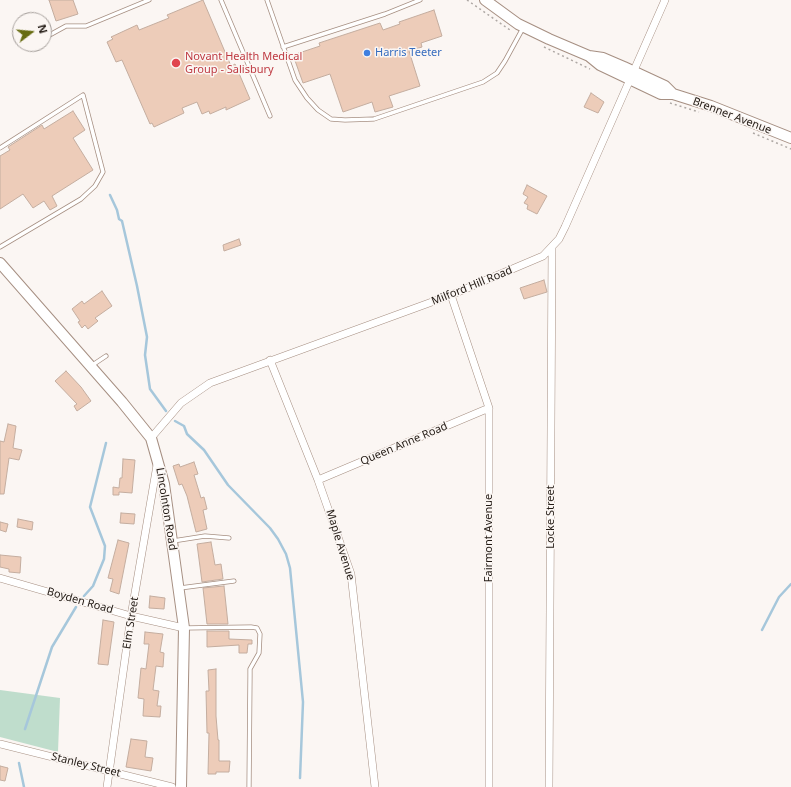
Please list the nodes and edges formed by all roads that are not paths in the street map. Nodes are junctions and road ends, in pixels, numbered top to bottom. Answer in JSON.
{"nodes":[{"id":1,"x":149,"y":0,"type":"edge"},
{"id":2,"x":221,"y":0,"type":"edge"},
{"id":3,"x":267,"y":0,"type":"edge"},
{"id":4,"x":420,"y":0,"type":"edge"},
{"id":5,"x":485,"y":0,"type":"edge"},
{"id":6,"x":665,"y":0,"type":"edge"},
{"id":7,"x":524,"y":26,"type":"junction"},
{"id":8,"x":52,"y":34,"type":"edge"},
{"id":9,"x":283,"y":47,"type":"junction"},
{"id":10,"x":632,"y":76,"type":"junction"},
{"id":11,"x":270,"y":116,"type":"dead end"},
{"id":12,"x":791,"y":138,"type":"edge"},
{"id":13,"x":0,"y":148,"type":"edge"},
{"id":14,"x":0,"y":247,"type":"edge"},
{"id":15,"x":552,"y":247,"type":"junction"},
{"id":16,"x":2,"y":268,"type":"edge"},
{"id":17,"x":451,"y":296,"type":"junction"},
{"id":18,"x":106,"y":356,"type":"dead end"},
{"id":19,"x":270,"y":360,"type":"junction"},
{"id":20,"x":90,"y":366,"type":"junction"},
{"id":21,"x":489,"y":408,"type":"junction"},
{"id":22,"x":151,"y":438,"type":"junction"},
{"id":23,"x":158,"y":460,"type":"junction"},
{"id":24,"x":318,"y":480,"type":"junction"},
{"id":25,"x":229,"y":538,"type":"dead end"},
{"id":26,"x":172,"y":541,"type":"junction"},
{"id":27,"x":0,"y":578,"type":"edge"},
{"id":28,"x":234,"y":581,"type":"dead end"},
{"id":29,"x":179,"y":588,"type":"junction"},
{"id":30,"x":131,"y":616,"type":"junction"},
{"id":31,"x":184,"y":628,"type":"junction"},
{"id":32,"x":0,"y":744,"type":"edge"},
{"id":33,"x":110,"y":770,"type":"junction"},
{"id":34,"x":107,"y":787,"type":"edge"},
{"id":35,"x":172,"y":787,"type":"edge"},
{"id":36,"x":181,"y":787,"type":"edge"},
{"id":37,"x":249,"y":787,"type":"edge"},
{"id":38,"x":375,"y":787,"type":"edge"},
{"id":39,"x":489,"y":787,"type":"edge"},
{"id":40,"x":549,"y":787,"type":"edge"}],
"edges":[{"from":1,"to":8,"type":"lane"},
{"from":2,"to":11,"type":"lane"},
{"from":3,"to":9,"type":"lane"},
{"from":4,"to":9,"type":"lane"},
{"from":5,"to":7,"type":"street","name":"Brenner Avenue"},
{"from":6,"to":10,"type":"street","name":"Milford Hill Road"},
{"from":7,"to":9,"type":"lane"},
{"from":7,"to":10,"type":"street","name":"Brenner Avenue"},
{"from":10,"to":12,"type":"street","name":"Brenner Avenue"},
{"from":10,"to":15,"type":"street","name":"Milford Hill Road"},
{"from":13,"to":14,"type":"lane"},
{"from":15,"to":17,"type":"street","name":"Milford Hill Road"},
{"from":15,"to":40,"type":"street","name":"Locke Street"},
{"from":16,"to":20,"type":"street","name":"Lincolnton Road"},
{"from":17,"to":19,"type":"street","name":"Milford Hill Road"},
{"from":17,"to":21,"type":"street","name":"Fairmont Avenue"},
{"from":18,"to":20,"type":"lane"},
{"from":19,"to":22,"type":"street","name":"Milford Hill Road"},
{"from":19,"to":24,"type":"street","name":"Maple Avenue"},
{"from":20,"to":22,"type":"street","name":"Lincolnton Road"},
{"from":21,"to":24,"type":"street","name":"Queen Anne Road"},
{"from":21,"to":39,"type":"street","name":"Fairmont Avenue"},
{"from":22,"to":23,"type":"street","name":"Lincolnton Road"},
{"from":23,"to":26,"type":"street","name":"Lincolnton Road"},
{"from":23,"to":30,"type":"street","name":"Elm Street"},
{"from":24,"to":38,"type":"street","name":"Maple Avenue"},
{"from":25,"to":26,"type":"lane"},
{"from":26,"to":29,"type":"street","name":"Lincolnton Road"},
{"from":27,"to":30,"type":"street","name":"Boyden Road"},
{"from":28,"to":29,"type":"lane"},
{"from":29,"to":31,"type":"street","name":"Lincolnton Road"},
{"from":30,"to":31,"type":"street","name":"Boyden Road"},
{"from":30,"to":33,"type":"street","name":"Elm Street"},
{"from":31,"to":36,"type":"street","name":"Lincolnton Road"},
{"from":31,"to":37,"type":"lane"},
{"from":32,"to":33,"type":"street","name":"Stanley Street"},
{"from":33,"to":34,"type":"street","name":"Elm Street"},
{"from":33,"to":35,"type":"street","name":"Stanley Street"}]}
